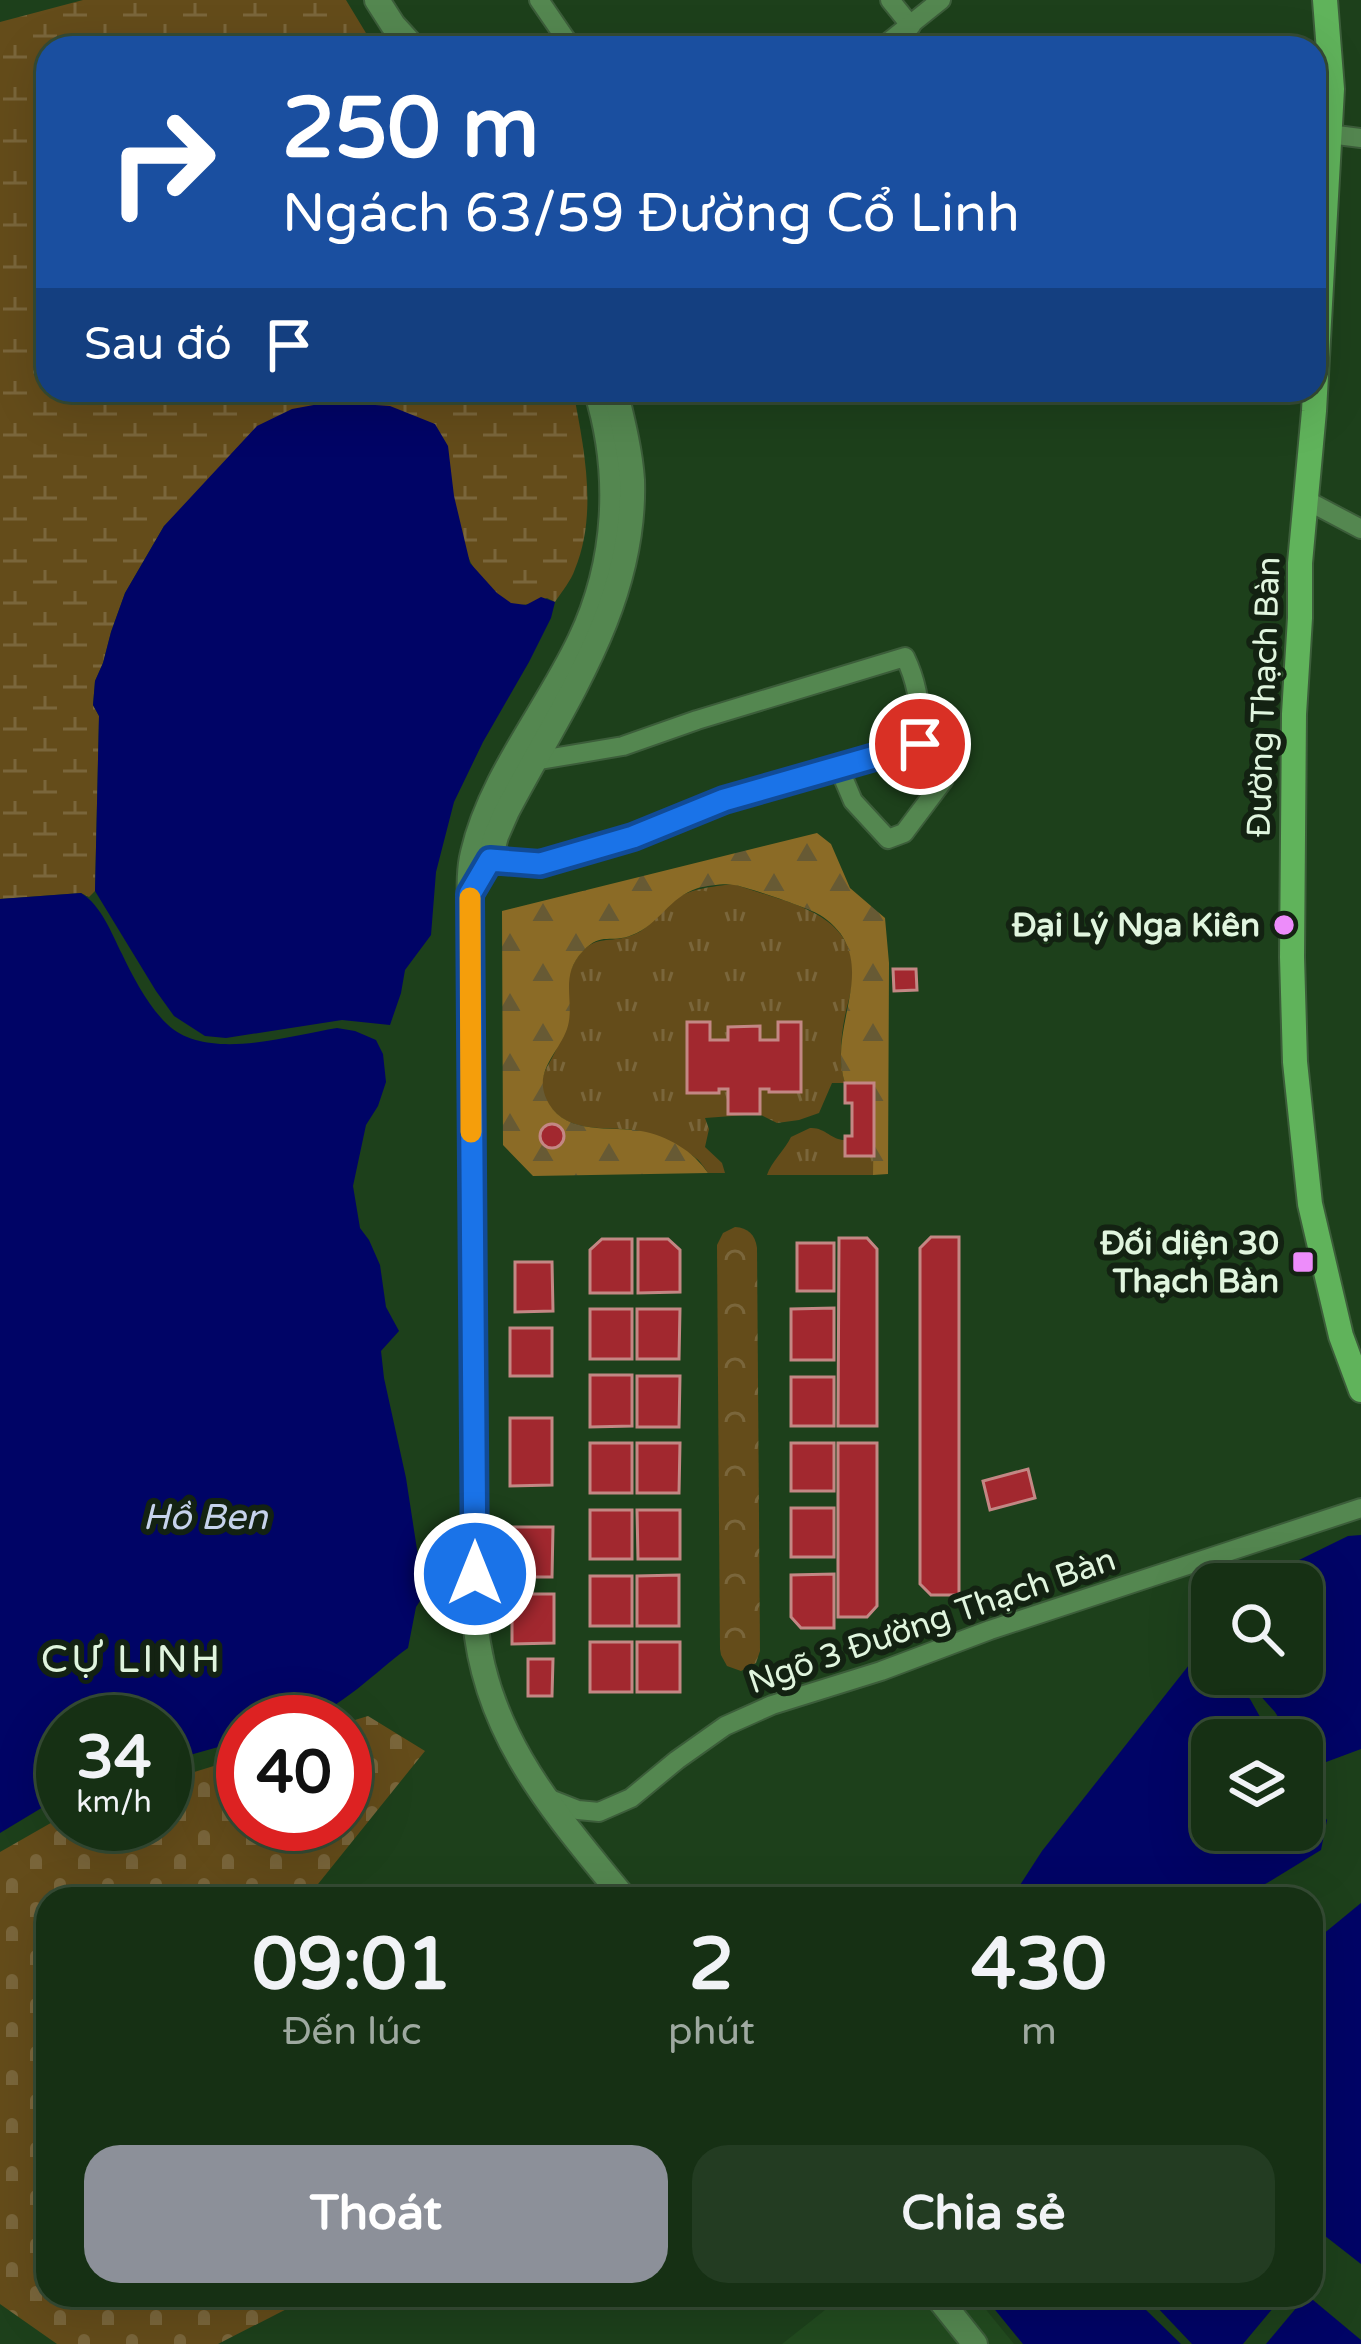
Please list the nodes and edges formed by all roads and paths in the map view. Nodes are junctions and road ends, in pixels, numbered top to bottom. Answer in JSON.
{"nodes":[{"id":1,"x":539,"y":0,"type":"edge"},
{"id":2,"x":890,"y":0,"type":"edge"},
{"id":3,"x":941,"y":0,"type":"edge"},
{"id":4,"x":1325,"y":0,"type":"edge"},
{"id":5,"x":911,"y":26,"type":"junction"},
{"id":6,"x":564,"y":36,"type":"edge"},
{"id":7,"x":897,"y":36,"type":"edge"},
{"id":8,"x":1329,"y":134,"type":"junction"},
{"id":9,"x":1361,"y":138,"type":"edge"},
{"id":10,"x":1326,"y":189,"type":"edge"},
{"id":11,"x":599,"y":402,"type":"edge"},
{"id":12,"x":618,"y":402,"type":"edge"},
{"id":13,"x":1314,"y":402,"type":"edge"},
{"id":14,"x":622,"y":480,"type":"junction"},
{"id":15,"x":1306,"y":500,"type":"junction"},
{"id":16,"x":1361,"y":529,"type":"edge"},
{"id":17,"x":920,"y":744,"type":"junction"},
{"id":18,"x":525,"y":758,"type":"junction"},
{"id":19,"x":839,"y":768,"type":"junction"},
{"id":20,"x":481,"y":858,"type":"junction"},
{"id":21,"x":1361,"y":1390,"type":"edge"},
{"id":22,"x":1361,"y":1508,"type":"edge"},
{"id":23,"x":542,"y":1796,"type":"junction"},
{"id":24,"x":615,"y":1887,"type":"edge"},
{"id":25,"x":946,"y":2307,"type":"edge"},
{"id":26,"x":975,"y":2344,"type":"edge"}],
"edges":[{"from":1,"to":6,"type":"street"},
{"from":2,"to":5,"type":"street"},
{"from":3,"to":5,"type":"street"},
{"from":4,"to":8,"type":"main road","name":"Đường Thạch Bàn"},
{"from":5,"to":7,"type":"street"},
{"from":8,"to":9,"type":"street"},
{"from":8,"to":10,"type":"main road","name":"Đường Thạch Bàn"},
{"from":11,"to":14,"type":"street"},
{"from":12,"to":14,"type":"street"},
{"from":13,"to":15,"type":"main road","name":"Đường Thạch Bàn"},
{"from":14,"to":18,"type":"street"},
{"from":15,"to":16,"type":"street"},
{"from":15,"to":21,"type":"main road","name":"Đường Thạch Bàn"},
{"from":17,"to":18,"type":"street"},
{"from":17,"to":19,"type":"street"},
{"from":17,"to":19,"type":"street"},
{"from":18,"to":20,"type":"street"},
{"from":19,"to":20,"type":"street"},
{"from":20,"to":23,"type":"street"},
{"from":22,"to":23,"type":"street","name":"Ngõ 3 Đường Thạch Bàn"},
{"from":23,"to":24,"type":"street"},
{"from":25,"to":26,"type":"street"}]}
